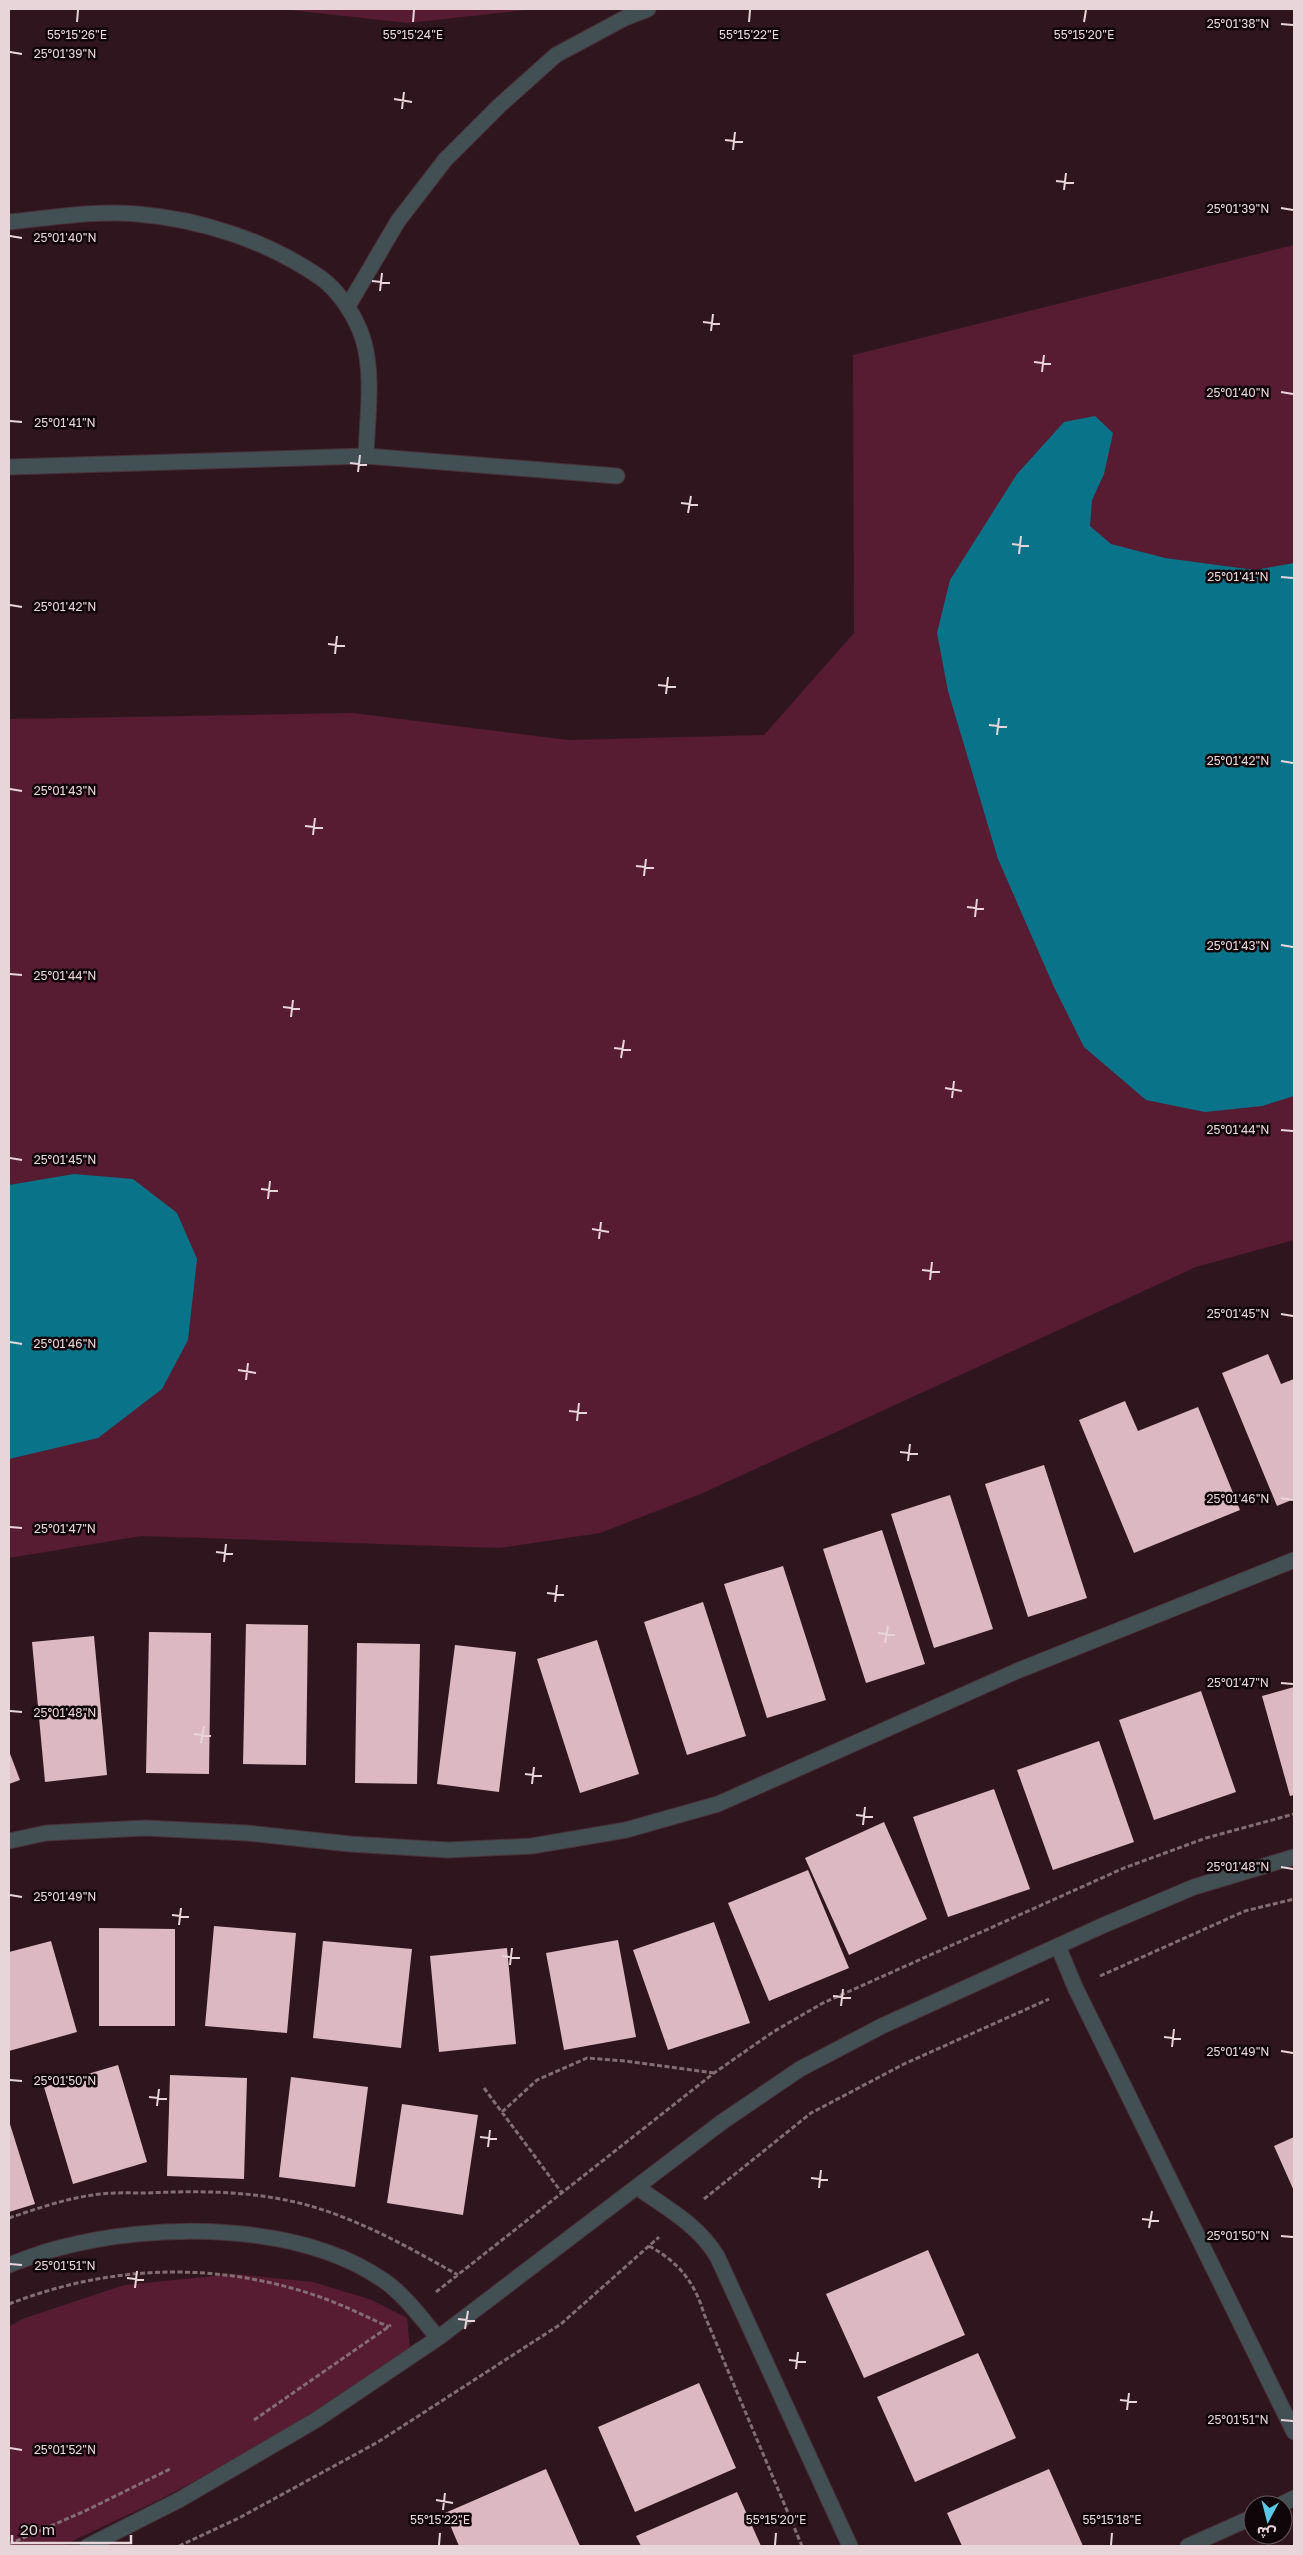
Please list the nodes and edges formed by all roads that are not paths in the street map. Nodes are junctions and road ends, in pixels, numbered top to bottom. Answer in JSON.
{"nodes":[{"id":1,"x":648,"y":9,"type":"edge"},
{"id":2,"x":9,"y":222,"type":"edge"},
{"id":3,"x":348,"y":306,"type":"junction"},
{"id":4,"x":366,"y":456,"type":"junction"},
{"id":5,"x":9,"y":467,"type":"edge"},
{"id":6,"x":617,"y":476,"type":"dead end"},
{"id":7,"x":1294,"y":1560,"type":"edge"},
{"id":8,"x":9,"y":1841,"type":"edge"},
{"id":9,"x":1294,"y":1856,"type":"edge"},
{"id":10,"x":1058,"y":1946,"type":"junction"},
{"id":11,"x":638,"y":2188,"type":"junction"},
{"id":12,"x":9,"y":2265,"type":"edge"},
{"id":13,"x":438,"y":2338,"type":"junction"},
{"id":14,"x":1294,"y":2432,"type":"edge"},
{"id":15,"x":1243,"y":2521,"type":"edge"},
{"id":16,"x":88,"y":2546,"type":"edge"},
{"id":17,"x":850,"y":2546,"type":"edge"},
{"id":18,"x":1188,"y":2546,"type":"edge"}],
"edges":[{"from":1,"to":3,"type":"street"},
{"from":2,"to":3,"type":"street"},
{"from":3,"to":4,"type":"street"},
{"from":4,"to":5,"type":"street"},
{"from":4,"to":6,"type":"street"},
{"from":7,"to":8,"type":"street"},
{"from":9,"to":10,"type":"street"},
{"from":10,"to":11,"type":"street"},
{"from":10,"to":14,"type":"street"},
{"from":11,"to":13,"type":"street"},
{"from":11,"to":17,"type":"street"},
{"from":12,"to":13,"type":"street"},
{"from":13,"to":16,"type":"street"},
{"from":15,"to":18,"type":"street"}]}
